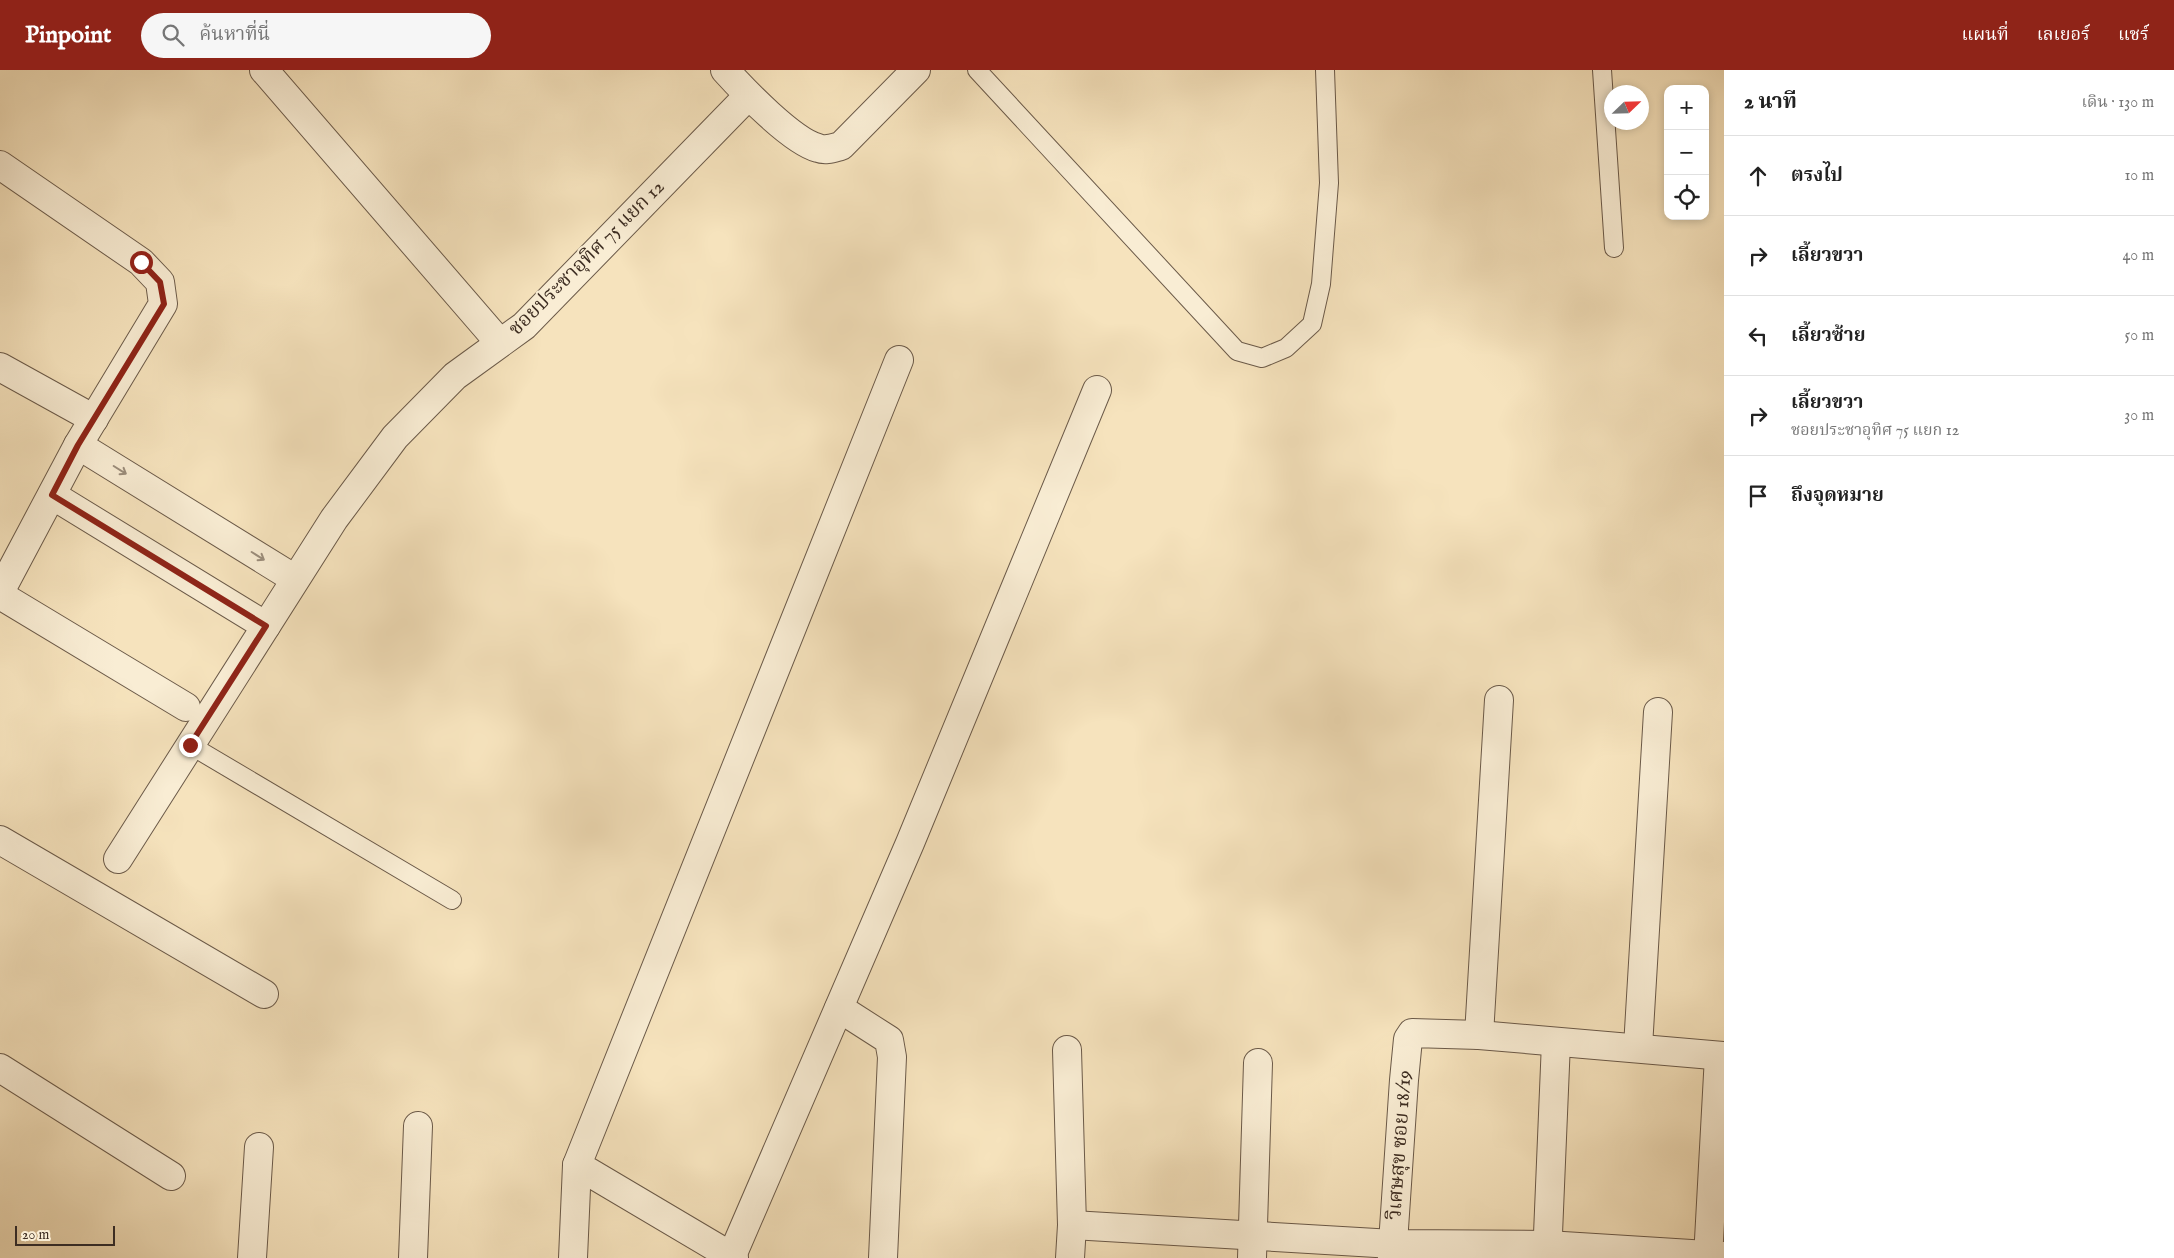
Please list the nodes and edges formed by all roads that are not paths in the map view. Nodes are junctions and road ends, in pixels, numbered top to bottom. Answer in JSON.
{"nodes":[{"id":1,"x":264,"y":70,"type":"edge"},
{"id":2,"x":726,"y":70,"type":"edge"},
{"id":3,"x":916,"y":70,"type":"edge"},
{"id":4,"x":977,"y":70,"type":"edge"},
{"id":5,"x":1325,"y":70,"type":"edge"},
{"id":6,"x":1602,"y":70,"type":"edge"},
{"id":7,"x":748,"y":96,"type":"junction"},
{"id":8,"x":0,"y":165,"type":"edge"},
{"id":9,"x":1614,"y":248,"type":"dead end"},
{"id":10,"x":500,"y":343,"type":"junction"},
{"id":11,"x":899,"y":360,"type":"dead end"},
{"id":12,"x":0,"y":367,"type":"edge"},
{"id":13,"x":1097,"y":390,"type":"dead end"},
{"id":14,"x":94,"y":418,"type":"junction"},
{"id":15,"x":78,"y":445,"type":"junction"},
{"id":16,"x":52,"y":495,"type":"junction"},
{"id":17,"x":295,"y":579,"type":"junction"},
{"id":18,"x":0,"y":594,"type":"edge"},
{"id":19,"x":266,"y":626,"type":"junction"},
{"id":20,"x":1500,"y":700,"type":"dead end"},
{"id":21,"x":186,"y":707,"type":"dead end"},
{"id":22,"x":1658,"y":712,"type":"dead end"},
{"id":23,"x":190,"y":745,"type":"junction"},
{"id":24,"x":0,"y":840,"type":"edge"},
{"id":25,"x":118,"y":859,"type":"dead end"},
{"id":26,"x":452,"y":900,"type":"dead end"},
{"id":27,"x":264,"y":994,"type":"dead end"},
{"id":28,"x":839,"y":1008,"type":"junction"},
{"id":29,"x":1479,"y":1035,"type":"junction"},
{"id":30,"x":1556,"y":1042,"type":"junction"},
{"id":31,"x":1638,"y":1047,"type":"junction"},
{"id":32,"x":1067,"y":1050,"type":"dead end"},
{"id":33,"x":1722,"y":1056,"type":"edge"},
{"id":34,"x":1258,"y":1063,"type":"dead end"},
{"id":35,"x":0,"y":1068,"type":"edge"},
{"id":36,"x":418,"y":1126,"type":"dead end"},
{"id":37,"x":259,"y":1147,"type":"dead end"},
{"id":38,"x":576,"y":1165,"type":"junction"},
{"id":39,"x":171,"y":1176,"type":"dead end"},
{"id":40,"x":1072,"y":1225,"type":"junction"},
{"id":41,"x":1253,"y":1246,"type":"edge"},
{"id":42,"x":1393,"y":1251,"type":"edge"},
{"id":43,"x":1547,"y":1252,"type":"edge"},
{"id":44,"x":1713,"y":1257,"type":"edge"},
{"id":45,"x":252,"y":1258,"type":"edge"},
{"id":46,"x":413,"y":1258,"type":"edge"},
{"id":47,"x":573,"y":1258,"type":"edge"},
{"id":48,"x":732,"y":1258,"type":"edge"},
{"id":49,"x":883,"y":1258,"type":"edge"},
{"id":50,"x":1070,"y":1258,"type":"edge"}],
"edges":[{"from":1,"to":10,"type":"street"},
{"from":2,"to":7,"type":"street"},
{"from":3,"to":7,"type":"street"},
{"from":4,"to":5,"type":"lane"},
{"from":6,"to":9,"type":"lane"},
{"from":7,"to":10,"type":"street","name":"ชอยประชาอุทิศ 75 แยก 12"},
{"from":8,"to":14,"type":"street"},
{"from":10,"to":17,"type":"street","name":"ชอยประชาอุทิศ 75 แยก 12"},
{"from":11,"to":38,"type":"street"},
{"from":12,"to":14,"type":"street"},
{"from":13,"to":28,"type":"street"},
{"from":14,"to":15,"type":"street"},
{"from":15,"to":16,"type":"street"},
{"from":15,"to":17,"type":"street","one_way":true},
{"from":16,"to":18,"type":"street"},
{"from":16,"to":19,"type":"street"},
{"from":17,"to":19,"type":"street","name":"ชอยประชาอุทิศ 75 แยก 12"},
{"from":18,"to":21,"type":"street"},
{"from":19,"to":23,"type":"street","name":"ชอยประชาอุทิศ 75 แยก 12"},
{"from":20,"to":29,"type":"street"},
{"from":22,"to":31,"type":"street"},
{"from":23,"to":25,"type":"street","name":"ชอยประชาอุทิศ 75 แยก 12"},
{"from":23,"to":26,"type":"lane"},
{"from":24,"to":27,"type":"street"},
{"from":28,"to":48,"type":"street"},
{"from":28,"to":49,"type":"street"},
{"from":29,"to":30,"type":"street"},
{"from":29,"to":42,"type":"street","name":"วิเศษสุข ซอย 18/19"},
{"from":30,"to":31,"type":"street"},
{"from":30,"to":43,"type":"street"},
{"from":31,"to":33,"type":"street"},
{"from":32,"to":40,"type":"street"},
{"from":33,"to":44,"type":"street"},
{"from":34,"to":41,"type":"street"},
{"from":35,"to":39,"type":"street"},
{"from":36,"to":46,"type":"street"},
{"from":37,"to":45,"type":"street"},
{"from":38,"to":47,"type":"street"},
{"from":38,"to":48,"type":"street"},
{"from":40,"to":41,"type":"street"},
{"from":40,"to":50,"type":"street"},
{"from":41,"to":42,"type":"street"},
{"from":42,"to":43,"type":"street"},
{"from":43,"to":44,"type":"street"}]}
